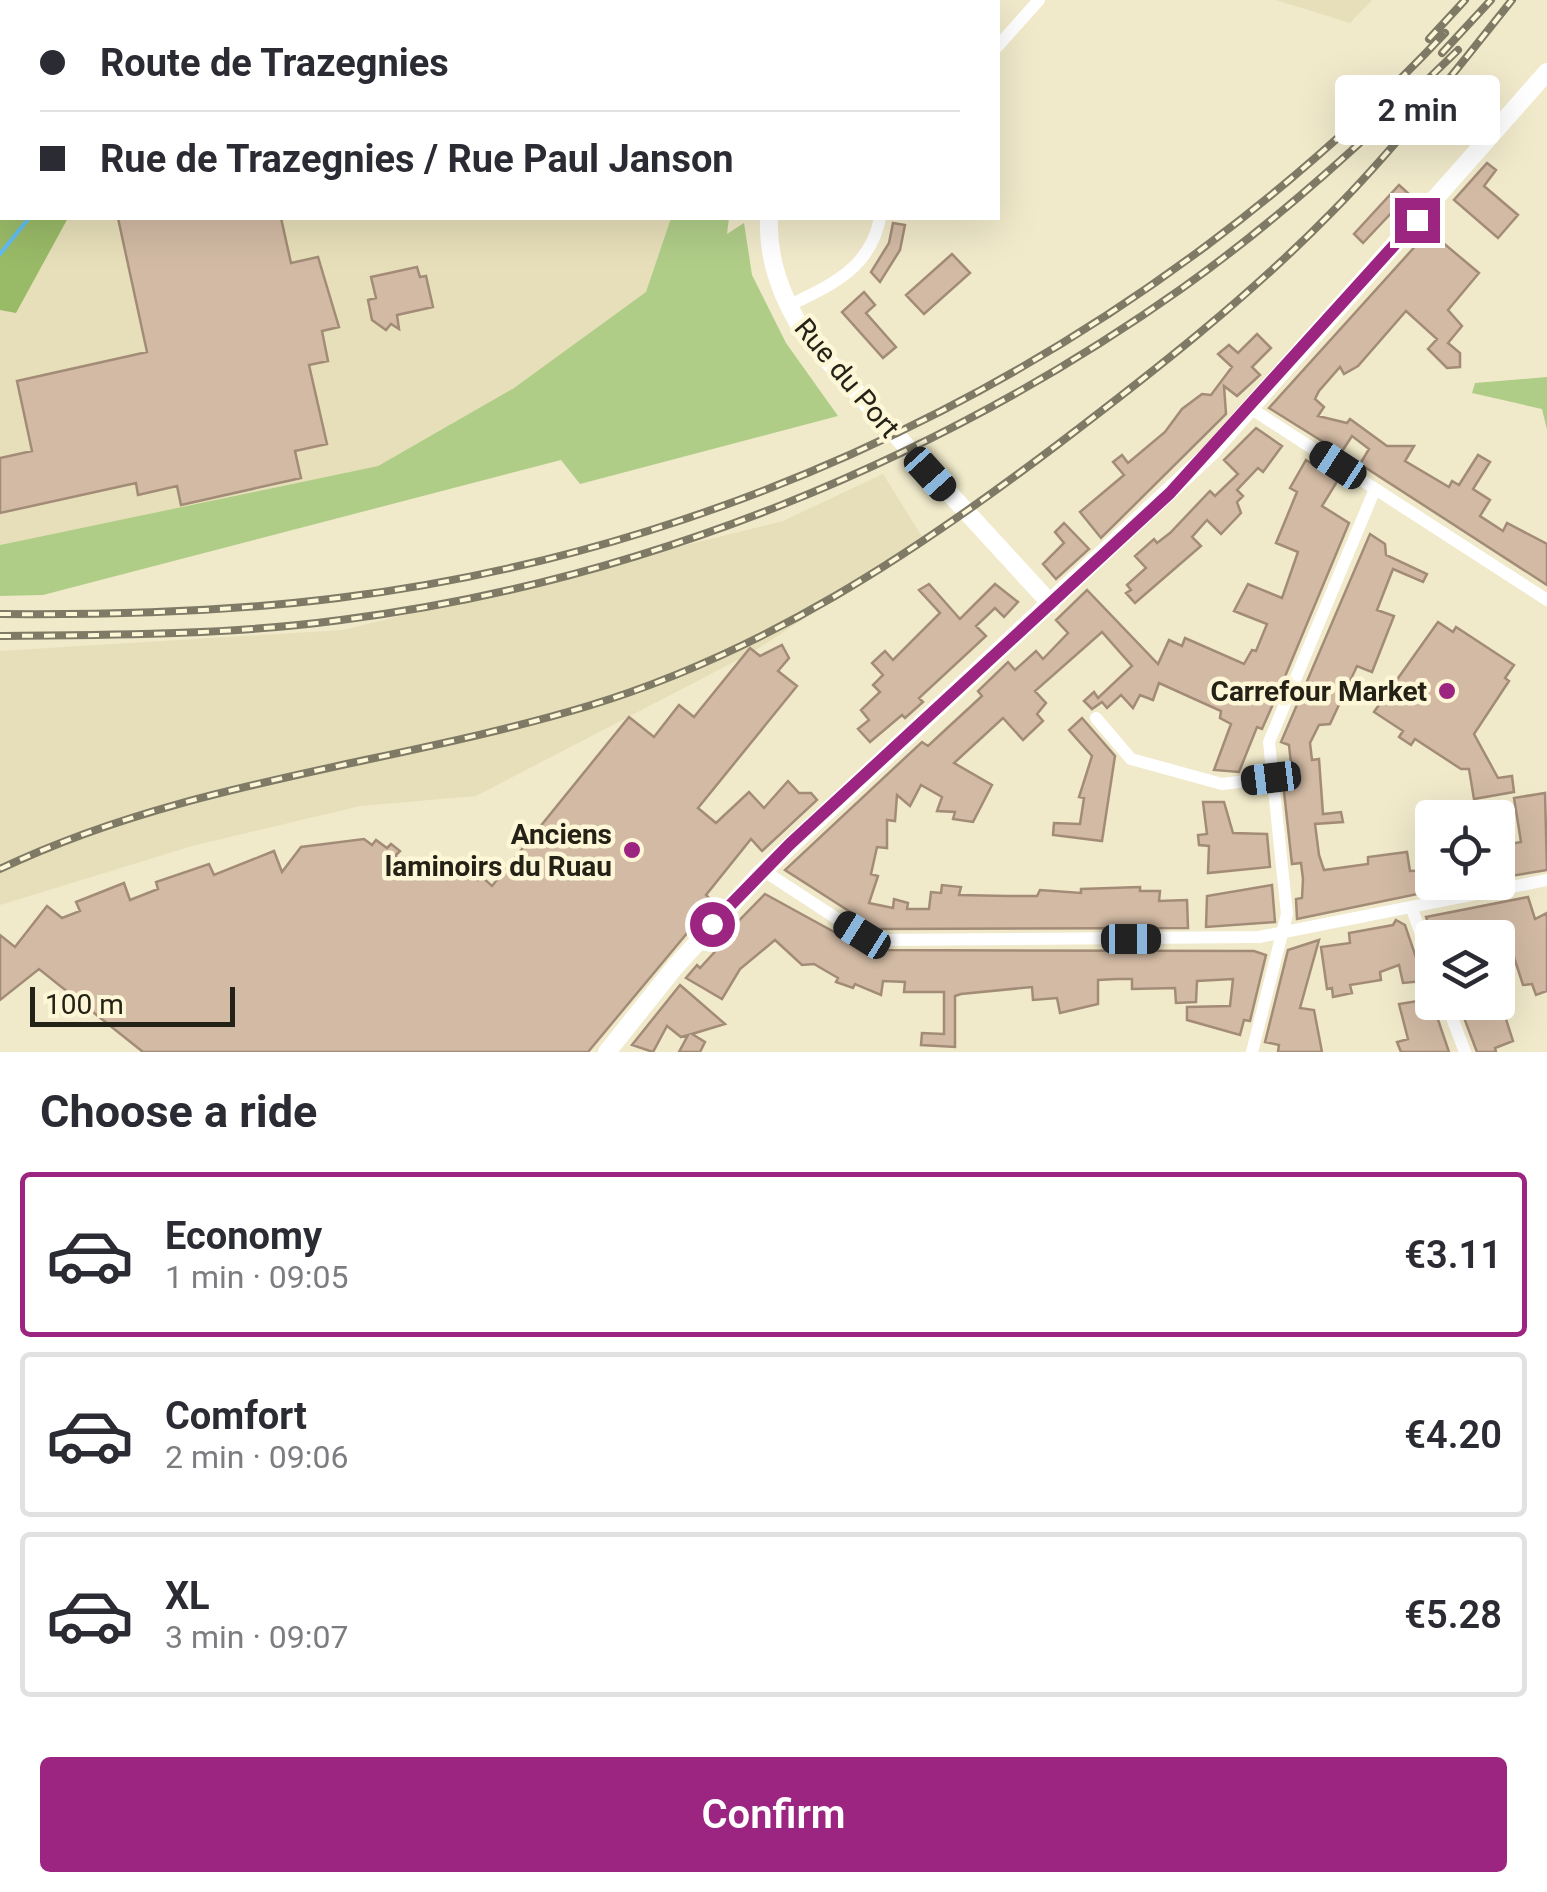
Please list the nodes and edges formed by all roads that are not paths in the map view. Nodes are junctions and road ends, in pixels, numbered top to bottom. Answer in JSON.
{"nodes":[{"id":1,"x":1039,"y":0,"type":"edge"},
{"id":2,"x":1000,"y":44,"type":"edge"},
{"id":3,"x":1547,"y":72,"type":"edge"},
{"id":4,"x":769,"y":220,"type":"edge"},
{"id":5,"x":879,"y":220,"type":"edge"},
{"id":6,"x":788,"y":306,"type":"junction"},
{"id":7,"x":1250,"y":408,"type":"junction"},
{"id":8,"x":1375,"y":488,"type":"junction"},
{"id":9,"x":1547,"y":600,"type":"edge"},
{"id":10,"x":1051,"y":604,"type":"junction"},
{"id":11,"x":1096,"y":718,"type":"dead end"},
{"id":12,"x":1271,"y":778,"type":"junction"},
{"id":13,"x":764,"y":870,"type":"junction"},
{"id":14,"x":1547,"y":880,"type":"edge"},
{"id":15,"x":1412,"y":908,"type":"junction"},
{"id":16,"x":1416,"y":920,"type":"edge"},
{"id":17,"x":1284,"y":935,"type":"junction"},
{"id":18,"x":1453,"y":1020,"type":"edge"},
{"id":19,"x":613,"y":1050,"type":"edge"},
{"id":20,"x":1252,"y":1052,"type":"edge"},
{"id":21,"x":1465,"y":1052,"type":"edge"}],
"edges":[{"from":1,"to":2,"type":"street"},
{"from":3,"to":7,"type":"main road"},
{"from":4,"to":6,"type":"main road","name":"Rue du Port"},
{"from":5,"to":6,"type":"street"},
{"from":6,"to":10,"type":"main road","name":"Rue du Port"},
{"from":7,"to":8,"type":"street"},
{"from":7,"to":10,"type":"main road"},
{"from":8,"to":9,"type":"street"},
{"from":8,"to":12,"type":"street"},
{"from":10,"to":13,"type":"main road"},
{"from":11,"to":12,"type":"street"},
{"from":12,"to":17,"type":"street"},
{"from":13,"to":17,"type":"street"},
{"from":13,"to":19,"type":"main road"},
{"from":14,"to":15,"type":"street"},
{"from":15,"to":16,"type":"street"},
{"from":15,"to":17,"type":"street"},
{"from":17,"to":20,"type":"street"},
{"from":18,"to":21,"type":"street"}]}
